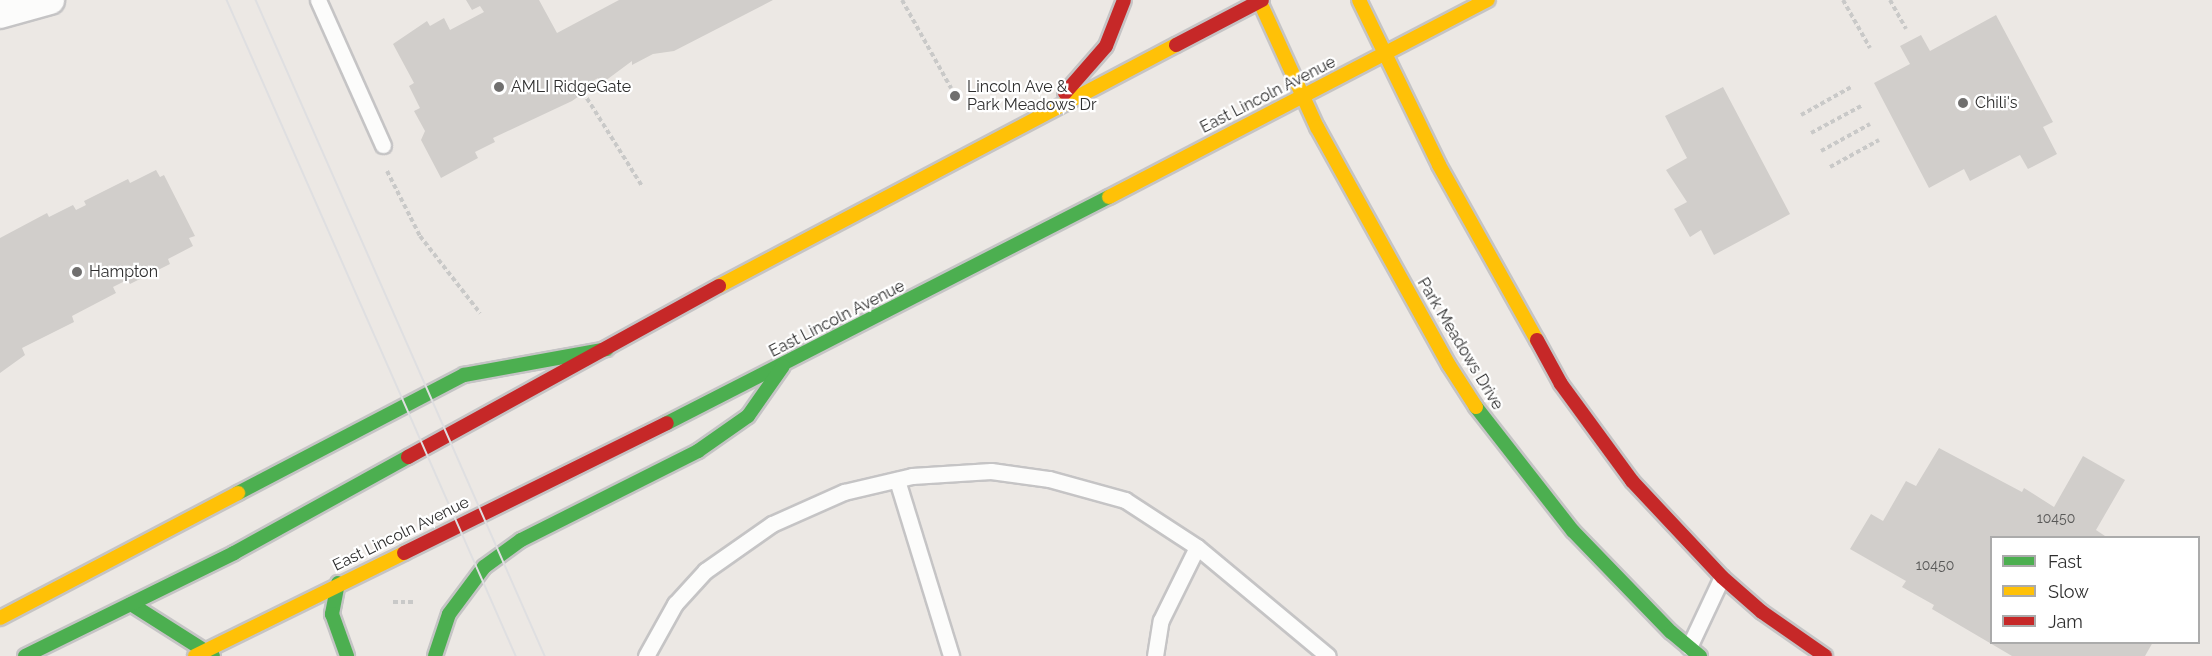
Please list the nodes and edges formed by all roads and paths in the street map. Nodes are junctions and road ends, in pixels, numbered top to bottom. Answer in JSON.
{"nodes":[{"id":1,"x":50,"y":0,"type":"edge"},
{"id":2,"x":318,"y":0,"type":"edge"},
{"id":3,"x":902,"y":0,"type":"edge"},
{"id":4,"x":1124,"y":0,"type":"edge"},
{"id":5,"x":1260,"y":0,"type":"edge"},
{"id":6,"x":1359,"y":0,"type":"edge"},
{"id":7,"x":1488,"y":0,"type":"edge"},
{"id":8,"x":1843,"y":0,"type":"edge"},
{"id":9,"x":1890,"y":0,"type":"edge"},
{"id":10,"x":0,"y":14,"type":"edge"},
{"id":11,"x":1906,"y":29,"type":"dead end"},
{"id":12,"x":1870,"y":48,"type":"dead end"},
{"id":13,"x":1384,"y":53,"type":"junction"},
{"id":14,"x":1851,"y":87,"type":"dead end"},
{"id":15,"x":951,"y":88,"type":"dead end"},
{"id":16,"x":583,"y":92,"type":"dead end"},
{"id":17,"x":1302,"y":97,"type":"junction"},
{"id":18,"x":1861,"y":106,"type":"dead end"},
{"id":19,"x":1052,"y":107,"type":"junction"},
{"id":20,"x":1801,"y":115,"type":"dead end"},
{"id":21,"x":1870,"y":124,"type":"dead end"},
{"id":22,"x":1811,"y":133,"type":"dead end"},
{"id":23,"x":1879,"y":140,"type":"dead end"},
{"id":24,"x":383,"y":145,"type":"joint"},
{"id":25,"x":1821,"y":151,"type":"dead end"},
{"id":26,"x":1830,"y":167,"type":"dead end"},
{"id":27,"x":642,"y":186,"type":"dead end"},
{"id":28,"x":480,"y":313,"type":"dead end"},
{"id":29,"x":607,"y":350,"type":"junction"},
{"id":30,"x":783,"y":366,"type":"junction"},
{"id":31,"x":897,"y":480,"type":"junction"},
{"id":32,"x":1197,"y":547,"type":"junction"},
{"id":33,"x":1722,"y":578,"type":"junction"},
{"id":34,"x":338,"y":583,"type":"junction"},
{"id":35,"x":417,"y":602,"type":"dead end"},
{"id":36,"x":131,"y":604,"type":"junction"},
{"id":37,"x":388,"y":604,"type":"dead end"},
{"id":38,"x":0,"y":618,"type":"edge"},
{"id":39,"x":1690,"y":653,"type":"edge"},
{"id":40,"x":204,"y":654,"type":"edge"},
{"id":41,"x":25,"y":656,"type":"edge"},
{"id":42,"x":347,"y":656,"type":"edge"},
{"id":43,"x":435,"y":656,"type":"edge"},
{"id":44,"x":646,"y":656,"type":"edge"},
{"id":45,"x":951,"y":656,"type":"edge"},
{"id":46,"x":1155,"y":656,"type":"edge"},
{"id":47,"x":1328,"y":656,"type":"edge"},
{"id":48,"x":1825,"y":656,"type":"edge"}],
"edges":[{"from":1,"to":10,"type":"street"},
{"from":2,"to":24,"type":"lane"},
{"from":3,"to":15,"type":"path"},
{"from":4,"to":19,"type":"main road"},
{"from":5,"to":17,"type":"main road","name":"Park Meadows Drive"},
{"from":5,"to":19,"type":"main road"},
{"from":6,"to":13,"type":"main road"},
{"from":7,"to":13,"type":"main road","name":"East Lincoln Avenue"},
{"from":8,"to":12,"type":"path"},
{"from":9,"to":11,"type":"path"},
{"from":13,"to":17,"type":"main road","name":"East Lincoln Avenue"},
{"from":13,"to":33,"type":"main road"},
{"from":14,"to":20,"type":"path"},
{"from":16,"to":27,"type":"path"},
{"from":17,"to":30,"type":"main road","name":"East Lincoln Avenue"},
{"from":17,"to":39,"type":"main road","name":"Park Meadows Drive"},
{"from":18,"to":22,"type":"path"},
{"from":19,"to":29,"type":"main road"},
{"from":21,"to":25,"type":"path"},
{"from":23,"to":26,"type":"path"},
{"from":24,"to":28,"type":"path"},
{"from":29,"to":36,"type":"main road"},
{"from":29,"to":38,"type":"main road"},
{"from":30,"to":34,"type":"main road","name":"East Lincoln Avenue"},
{"from":30,"to":43,"type":"main road"},
{"from":31,"to":32,"type":"lane"},
{"from":31,"to":44,"type":"lane"},
{"from":31,"to":45,"type":"lane"},
{"from":32,"to":46,"type":"lane"},
{"from":32,"to":47,"type":"lane"},
{"from":33,"to":39,"type":"lane"},
{"from":33,"to":48,"type":"main road"},
{"from":34,"to":40,"type":"main road","name":"East Lincoln Avenue"},
{"from":34,"to":42,"type":"main road"},
{"from":35,"to":37,"type":"path"},
{"from":36,"to":40,"type":"main road"},
{"from":36,"to":41,"type":"main road"}]}
